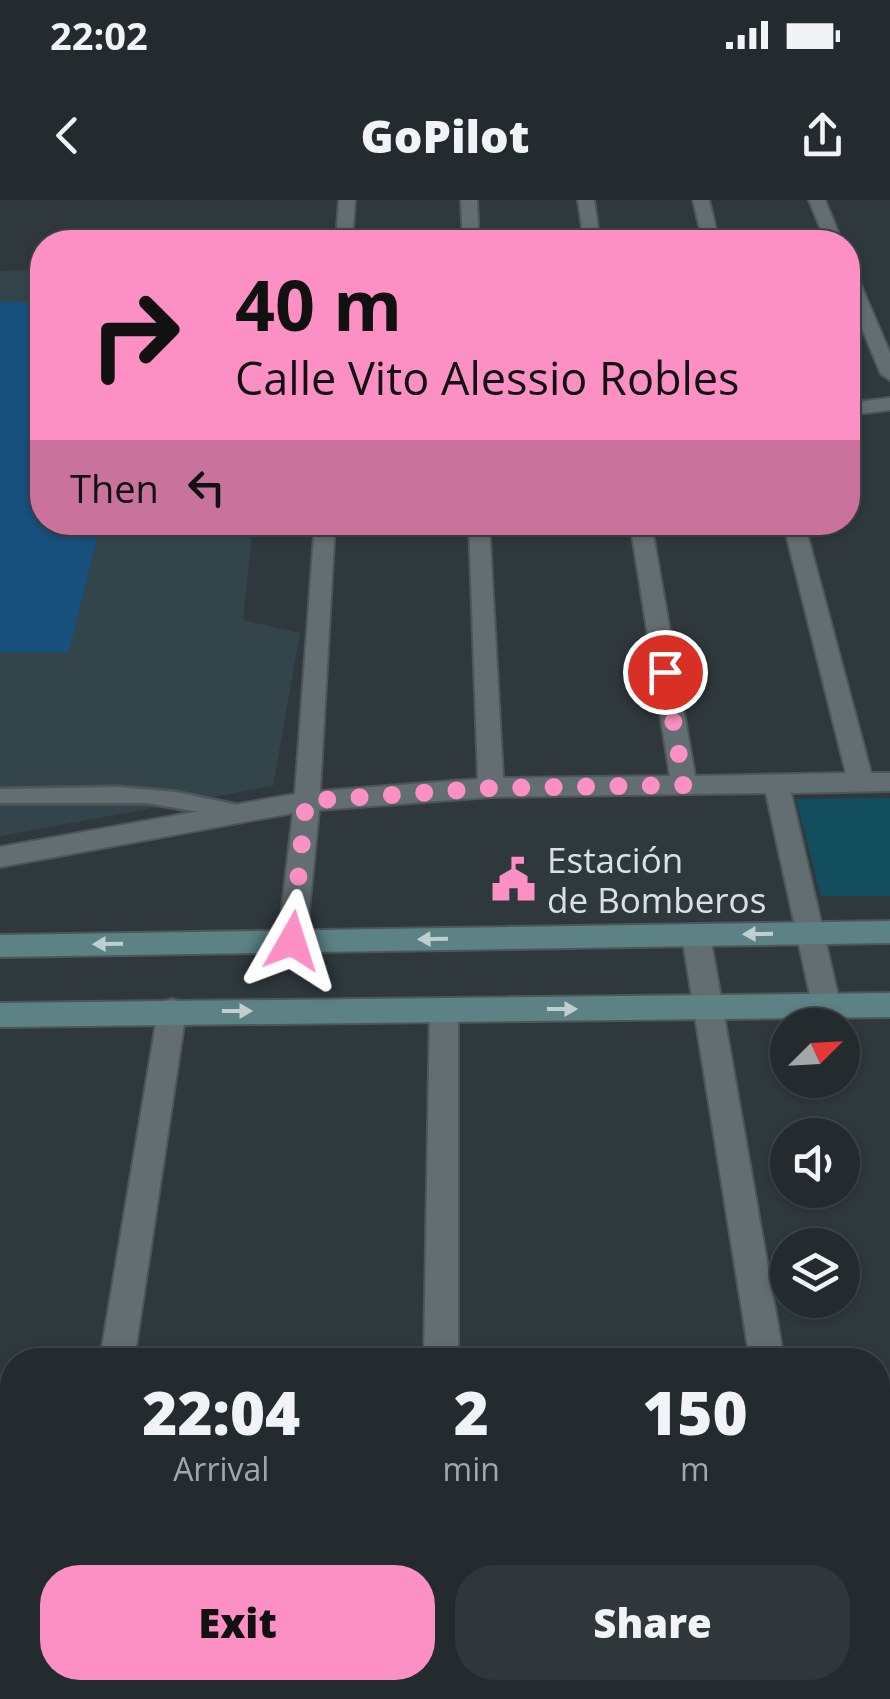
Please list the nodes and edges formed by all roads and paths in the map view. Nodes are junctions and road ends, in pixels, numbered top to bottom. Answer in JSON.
{"nodes":[{"id":1,"x":348,"y":200,"type":"edge"},
{"id":2,"x":469,"y":200,"type":"edge"},
{"id":3,"x":586,"y":200,"type":"edge"},
{"id":4,"x":701,"y":200,"type":"edge"},
{"id":5,"x":817,"y":200,"type":"edge"},
{"id":6,"x":345,"y":230,"type":"edge"},
{"id":7,"x":470,"y":230,"type":"edge"},
{"id":8,"x":590,"y":230,"type":"edge"},
{"id":9,"x":707,"y":230,"type":"edge"},
{"id":10,"x":829,"y":230,"type":"edge"},
{"id":11,"x":860,"y":304,"type":"edge"},
{"id":12,"x":890,"y":374,"type":"edge"},
{"id":13,"x":890,"y":404,"type":"edge"},
{"id":14,"x":860,"y":408,"type":"edge"},
{"id":15,"x":324,"y":535,"type":"edge"},
{"id":16,"x":481,"y":535,"type":"edge"},
{"id":17,"x":642,"y":535,"type":"edge"},
{"id":18,"x":796,"y":535,"type":"edge"},
{"id":19,"x":861,"y":782,"type":"junction"},
{"id":20,"x":890,"y":782,"type":"edge"},
{"id":21,"x":776,"y":784,"type":"junction"},
{"id":22,"x":684,"y":785,"type":"junction"},
{"id":23,"x":491,"y":788,"type":"junction"},
{"id":24,"x":0,"y":796,"type":"edge"},
{"id":25,"x":306,"y":801,"type":"junction"},
{"id":26,"x":235,"y":811,"type":"junction"},
{"id":27,"x":0,"y":857,"type":"edge"},
{"id":28,"x":890,"y":932,"type":"edge"},
{"id":29,"x":810,"y":933,"type":"junction"},
{"id":30,"x":696,"y":935,"type":"junction"},
{"id":31,"x":292,"y":941,"type":"junction"},
{"id":32,"x":0,"y":946,"type":"edge"},
{"id":33,"x":826,"y":1004,"type":"junction"},
{"id":34,"x":890,"y":1005,"type":"edge"},
{"id":35,"x":711,"y":1008,"type":"junction"},
{"id":36,"x":444,"y":1010,"type":"junction"},
{"id":37,"x":172,"y":1011,"type":"junction"},
{"id":38,"x":0,"y":1015,"type":"edge"},
{"id":39,"x":119,"y":1348,"type":"edge"},
{"id":40,"x":441,"y":1348,"type":"edge"},
{"id":41,"x":765,"y":1348,"type":"edge"}],
"edges":[{"from":1,"to":6,"type":"street"},
{"from":2,"to":7,"type":"street"},
{"from":3,"to":8,"type":"street"},
{"from":4,"to":9,"type":"street"},
{"from":5,"to":10,"type":"street"},
{"from":11,"to":12,"type":"street"},
{"from":13,"to":14,"type":"street"},
{"from":15,"to":25,"type":"street"},
{"from":16,"to":23,"type":"street"},
{"from":17,"to":22,"type":"street"},
{"from":18,"to":19,"type":"street"},
{"from":19,"to":20,"type":"street"},
{"from":19,"to":21,"type":"street"},
{"from":21,"to":22,"type":"street"},
{"from":21,"to":29,"type":"street"},
{"from":22,"to":23,"type":"street"},
{"from":23,"to":25,"type":"street"},
{"from":24,"to":26,"type":"lane"},
{"from":25,"to":26,"type":"street"},
{"from":25,"to":31,"type":"street"},
{"from":26,"to":27,"type":"street"},
{"from":28,"to":29,"type":"main road"},
{"from":29,"to":30,"type":"main road","one_way":true},
{"from":29,"to":33,"type":"street"},
{"from":30,"to":31,"type":"main road","one_way":true},
{"from":30,"to":35,"type":"street"},
{"from":31,"to":32,"type":"main road","one_way":true},
{"from":33,"to":34,"type":"main road"},
{"from":33,"to":35,"type":"main road"},
{"from":36,"to":35,"type":"main road","one_way":true},
{"from":35,"to":41,"type":"street"},
{"from":37,"to":36,"type":"main road","one_way":true},
{"from":36,"to":40,"type":"street"},
{"from":37,"to":38,"type":"main road"},
{"from":37,"to":39,"type":"street"}]}
